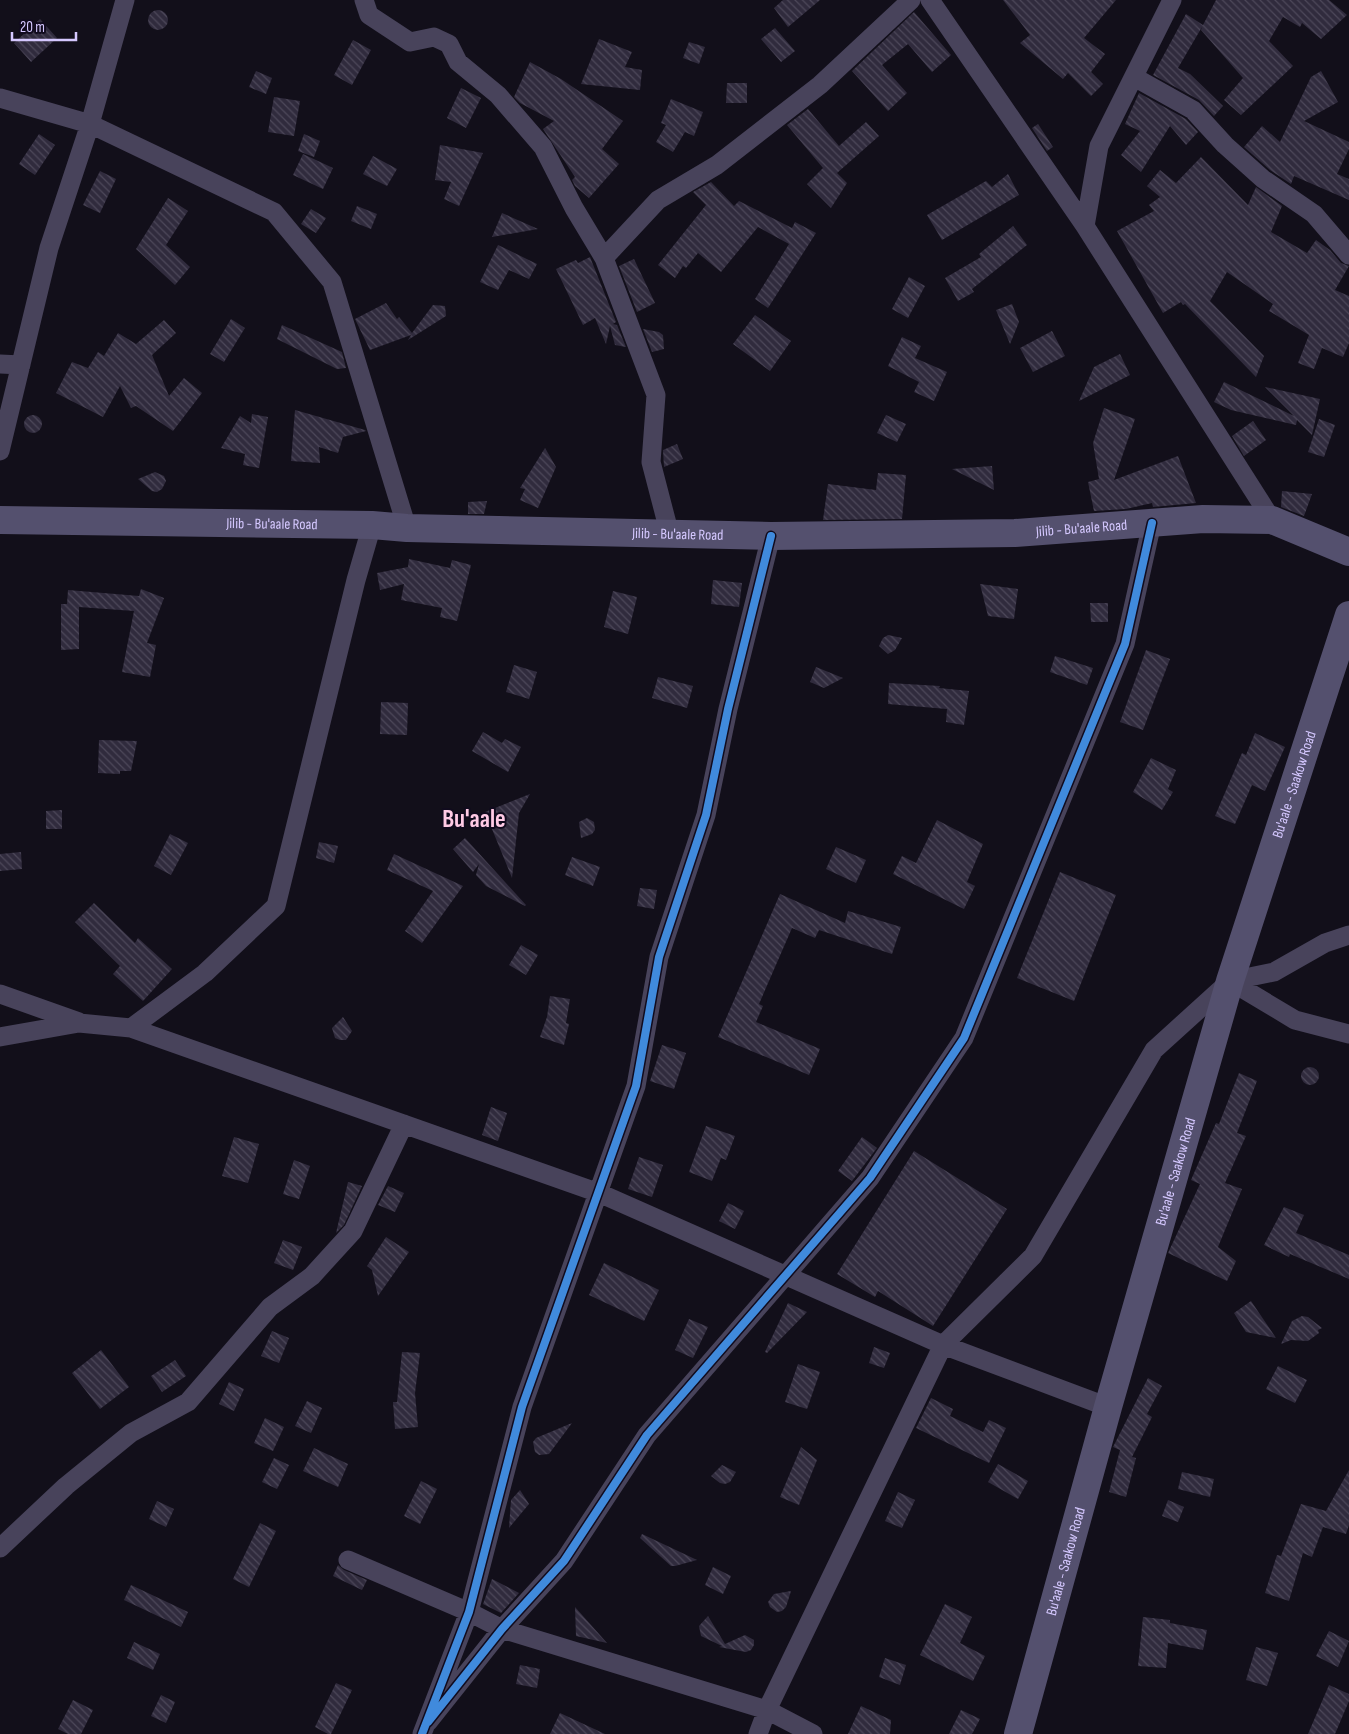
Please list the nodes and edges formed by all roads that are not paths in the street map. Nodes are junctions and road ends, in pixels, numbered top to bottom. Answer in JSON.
{"nodes":[{"id":1,"x":125,"y":0,"type":"edge"},
{"id":2,"x":364,"y":0,"type":"edge"},
{"id":3,"x":911,"y":0,"type":"edge"},
{"id":4,"x":930,"y":0,"type":"edge"},
{"id":5,"x":1172,"y":0,"type":"edge"},
{"id":6,"x":1134,"y":76,"type":"junction"},
{"id":7,"x":0,"y":98,"type":"edge"},
{"id":8,"x":90,"y":124,"type":"junction"},
{"id":9,"x":1085,"y":226,"type":"junction"},
{"id":10,"x":1349,"y":255,"type":"edge"},
{"id":11,"x":604,"y":258,"type":"junction"},
{"id":12,"x":0,"y":364,"type":"edge"},
{"id":13,"x":21,"y":365,"type":"junction"},
{"id":14,"x":0,"y":451,"type":"edge"},
{"id":15,"x":0,"y":520,"type":"edge"},
{"id":16,"x":1272,"y":520,"type":"junction"},
{"id":17,"x":1152,"y":523,"type":"junction"},
{"id":18,"x":372,"y":525,"type":"junction"},
{"id":19,"x":407,"y":528,"type":"junction"},
{"id":20,"x":670,"y":535,"type":"junction"},
{"id":21,"x":771,"y":536,"type":"junction"},
{"id":22,"x":1349,"y":552,"type":"edge"},
{"id":23,"x":1349,"y":615,"type":"edge"},
{"id":24,"x":1349,"y":935,"type":"edge"},
{"id":25,"x":1230,"y":981,"type":"junction"},
{"id":26,"x":0,"y":994,"type":"edge"},
{"id":27,"x":79,"y":1023,"type":"junction"},
{"id":28,"x":131,"y":1028,"type":"junction"},
{"id":29,"x":1349,"y":1034,"type":"edge"},
{"id":30,"x":0,"y":1036,"type":"edge"},
{"id":31,"x":404,"y":1124,"type":"junction"},
{"id":32,"x":599,"y":1193,"type":"junction"},
{"id":33,"x":785,"y":1275,"type":"junction"},
{"id":34,"x":943,"y":1345,"type":"junction"},
{"id":35,"x":1108,"y":1406,"type":"junction"},
{"id":36,"x":0,"y":1548,"type":"edge"},
{"id":37,"x":348,"y":1560,"type":"dead end"},
{"id":38,"x":469,"y":1612,"type":"junction"},
{"id":39,"x":502,"y":1629,"type":"junction"},
{"id":40,"x":767,"y":1710,"type":"junction"},
{"id":41,"x":425,"y":1728,"type":"edge"},
{"id":42,"x":758,"y":1734,"type":"edge"},
{"id":43,"x":812,"y":1734,"type":"edge"},
{"id":44,"x":1018,"y":1734,"type":"edge"}],
"edges":[{"from":1,"to":8,"type":"street"},
{"from":2,"to":11,"type":"street"},
{"from":3,"to":11,"type":"street"},
{"from":4,"to":9,"type":"street"},
{"from":5,"to":6,"type":"street"},
{"from":6,"to":9,"type":"street"},
{"from":6,"to":10,"type":"street"},
{"from":7,"to":8,"type":"street"},
{"from":8,"to":13,"type":"street"},
{"from":8,"to":19,"type":"street"},
{"from":9,"to":16,"type":"street"},
{"from":11,"to":20,"type":"street"},
{"from":12,"to":13,"type":"street"},
{"from":13,"to":14,"type":"street"},
{"from":15,"to":18,"type":"main road","name":"Jilib - Bu'aale Road"},
{"from":16,"to":17,"type":"main road","name":"Jilib - Bu'aale Road"},
{"from":16,"to":22,"type":"main road","name":"Jilib - Bu'aale Road"},
{"from":17,"to":21,"type":"main road","name":"Jilib - Bu'aale Road"},
{"from":17,"to":33,"type":"street"},
{"from":18,"to":19,"type":"main road","name":"Jilib - Bu'aale Road"},
{"from":18,"to":28,"type":"street"},
{"from":19,"to":20,"type":"main road","name":"Jilib - Bu'aale Road"},
{"from":20,"to":21,"type":"main road","name":"Jilib - Bu'aale Road"},
{"from":21,"to":32,"type":"street"},
{"from":23,"to":25,"type":"main road","name":"Bu'aale - Saakow Road"},
{"from":24,"to":25,"type":"street"},
{"from":25,"to":29,"type":"street"},
{"from":25,"to":34,"type":"street"},
{"from":25,"to":35,"type":"main road","name":"Bu'aale - Saakow Road"},
{"from":26,"to":27,"type":"street"},
{"from":27,"to":28,"type":"street"},
{"from":27,"to":30,"type":"street"},
{"from":28,"to":31,"type":"street"},
{"from":31,"to":32,"type":"street"},
{"from":31,"to":36,"type":"street"},
{"from":32,"to":33,"type":"street"},
{"from":32,"to":38,"type":"street"},
{"from":33,"to":34,"type":"street"},
{"from":33,"to":39,"type":"street"},
{"from":34,"to":35,"type":"street"},
{"from":34,"to":40,"type":"street"},
{"from":35,"to":44,"type":"main road","name":"Bu'aale - Saakow Road"},
{"from":37,"to":38,"type":"street"},
{"from":38,"to":39,"type":"street"},
{"from":38,"to":41,"type":"street"},
{"from":39,"to":40,"type":"street"},
{"from":39,"to":41,"type":"street"},
{"from":40,"to":42,"type":"street"},
{"from":40,"to":43,"type":"street"}]}
